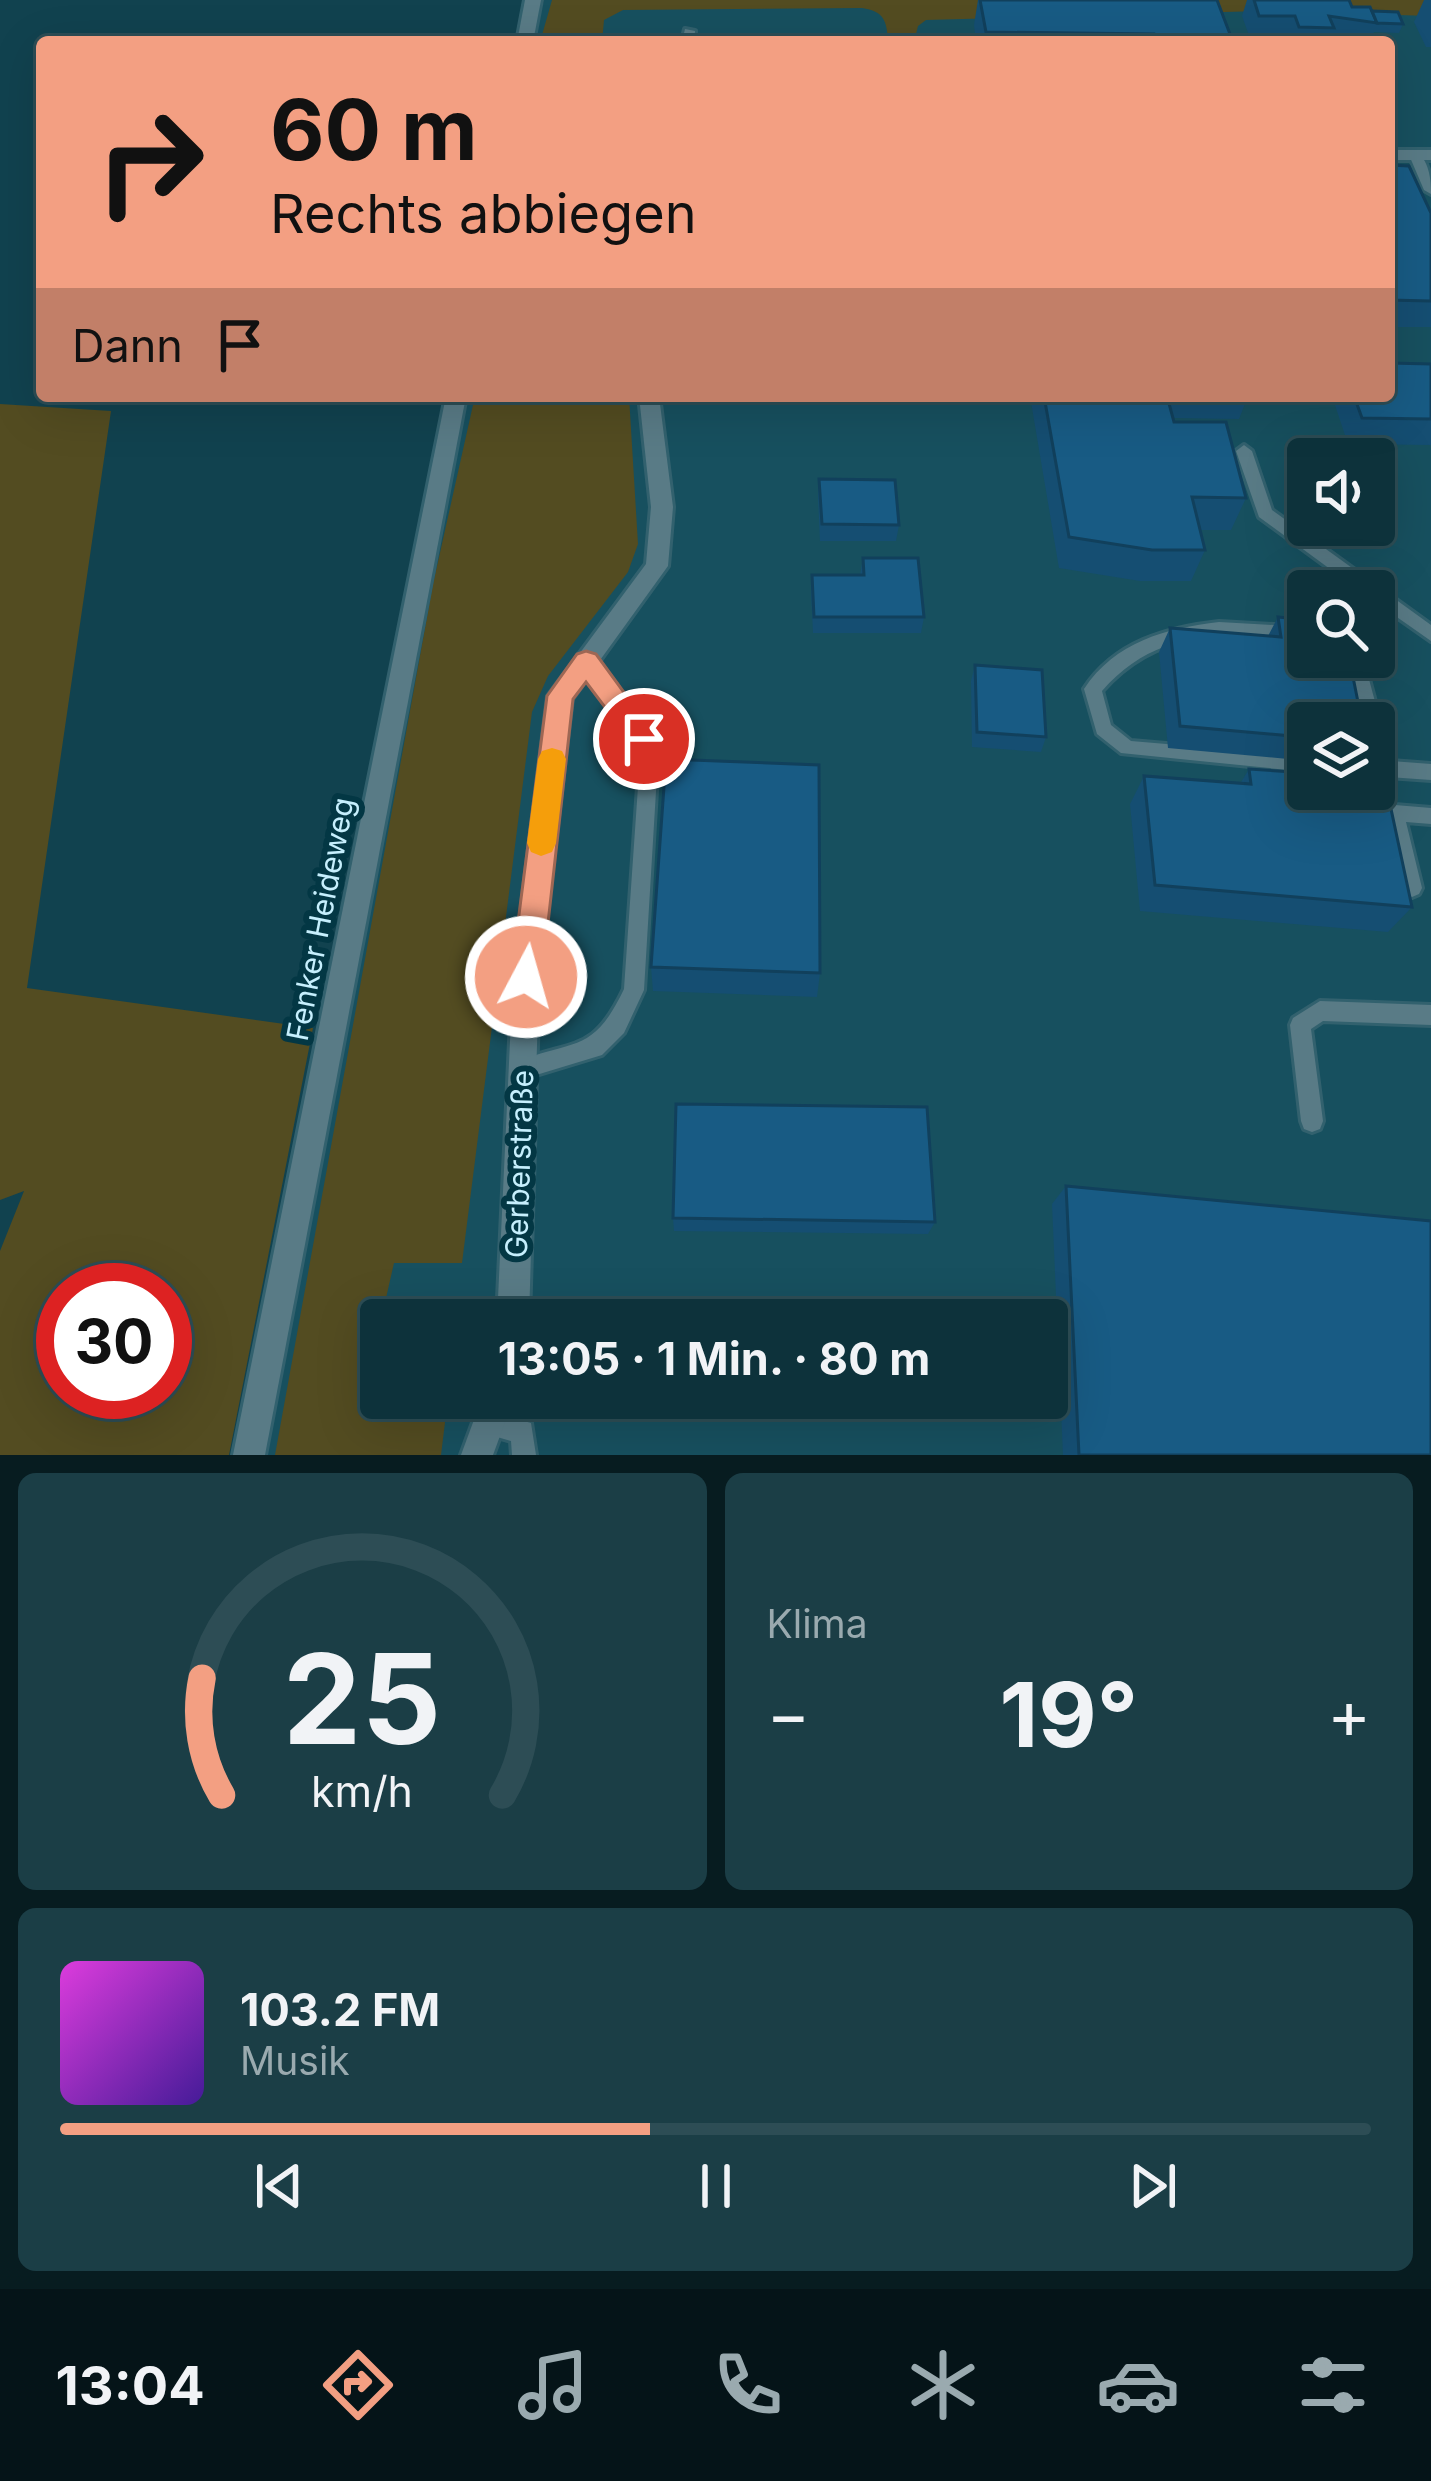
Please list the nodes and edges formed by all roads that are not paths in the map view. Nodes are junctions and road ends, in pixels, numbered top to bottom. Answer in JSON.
{"nodes":[{"id":1,"x":533,"y":0,"type":"edge"},
{"id":2,"x":526,"y":36,"type":"edge"},
{"id":3,"x":1423,"y":155,"type":"edge"},
{"id":4,"x":1431,"y":190,"type":"edge"},
{"id":5,"x":454,"y":402,"type":"edge"},
{"id":6,"x":651,"y":402,"type":"edge"},
{"id":7,"x":1244,"y":452,"type":"dead end"},
{"id":8,"x":1287,"y":632,"type":"edge"},
{"id":9,"x":1431,"y":634,"type":"edge"},
{"id":10,"x":586,"y":662,"type":"junction"},
{"id":11,"x":1287,"y":762,"type":"edge"},
{"id":12,"x":1395,"y":770,"type":"edge"},
{"id":13,"x":1431,"y":772,"type":"edge"},
{"id":14,"x":1431,"y":816,"type":"edge"},
{"id":15,"x":1412,"y":888,"type":"edge"},
{"id":16,"x":1431,"y":1015,"type":"edge"},
{"id":17,"x":523,"y":1069,"type":"junction"},
{"id":18,"x":1312,"y":1120,"type":"dead end"},
{"id":19,"x":514,"y":1299,"type":"edge"},
{"id":20,"x":490,"y":1419,"type":"edge"},
{"id":21,"x":504,"y":1419,"type":"edge"},
{"id":22,"x":248,"y":1455,"type":"edge"},
{"id":23,"x":477,"y":1455,"type":"edge"},
{"id":24,"x":524,"y":1455,"type":"edge"}],
"edges":[{"from":1,"to":2,"type":"street"},
{"from":3,"to":4,"type":"lane"},
{"from":5,"to":22,"type":"street","name":"Fenker Heideweg"},
{"from":6,"to":10,"type":"street","name":"Gerberstraße"},
{"from":7,"to":9,"type":"lane"},
{"from":8,"to":11,"type":"lane"},
{"from":10,"to":17,"type":"street","name":"Gerberstraße"},
{"from":10,"to":17,"type":"lane"},
{"from":12,"to":13,"type":"lane"},
{"from":14,"to":15,"type":"lane"},
{"from":16,"to":18,"type":"lane"},
{"from":17,"to":19,"type":"street","name":"Gerberstraße"},
{"from":20,"to":23,"type":"street"},
{"from":21,"to":24,"type":"lane"}]}
